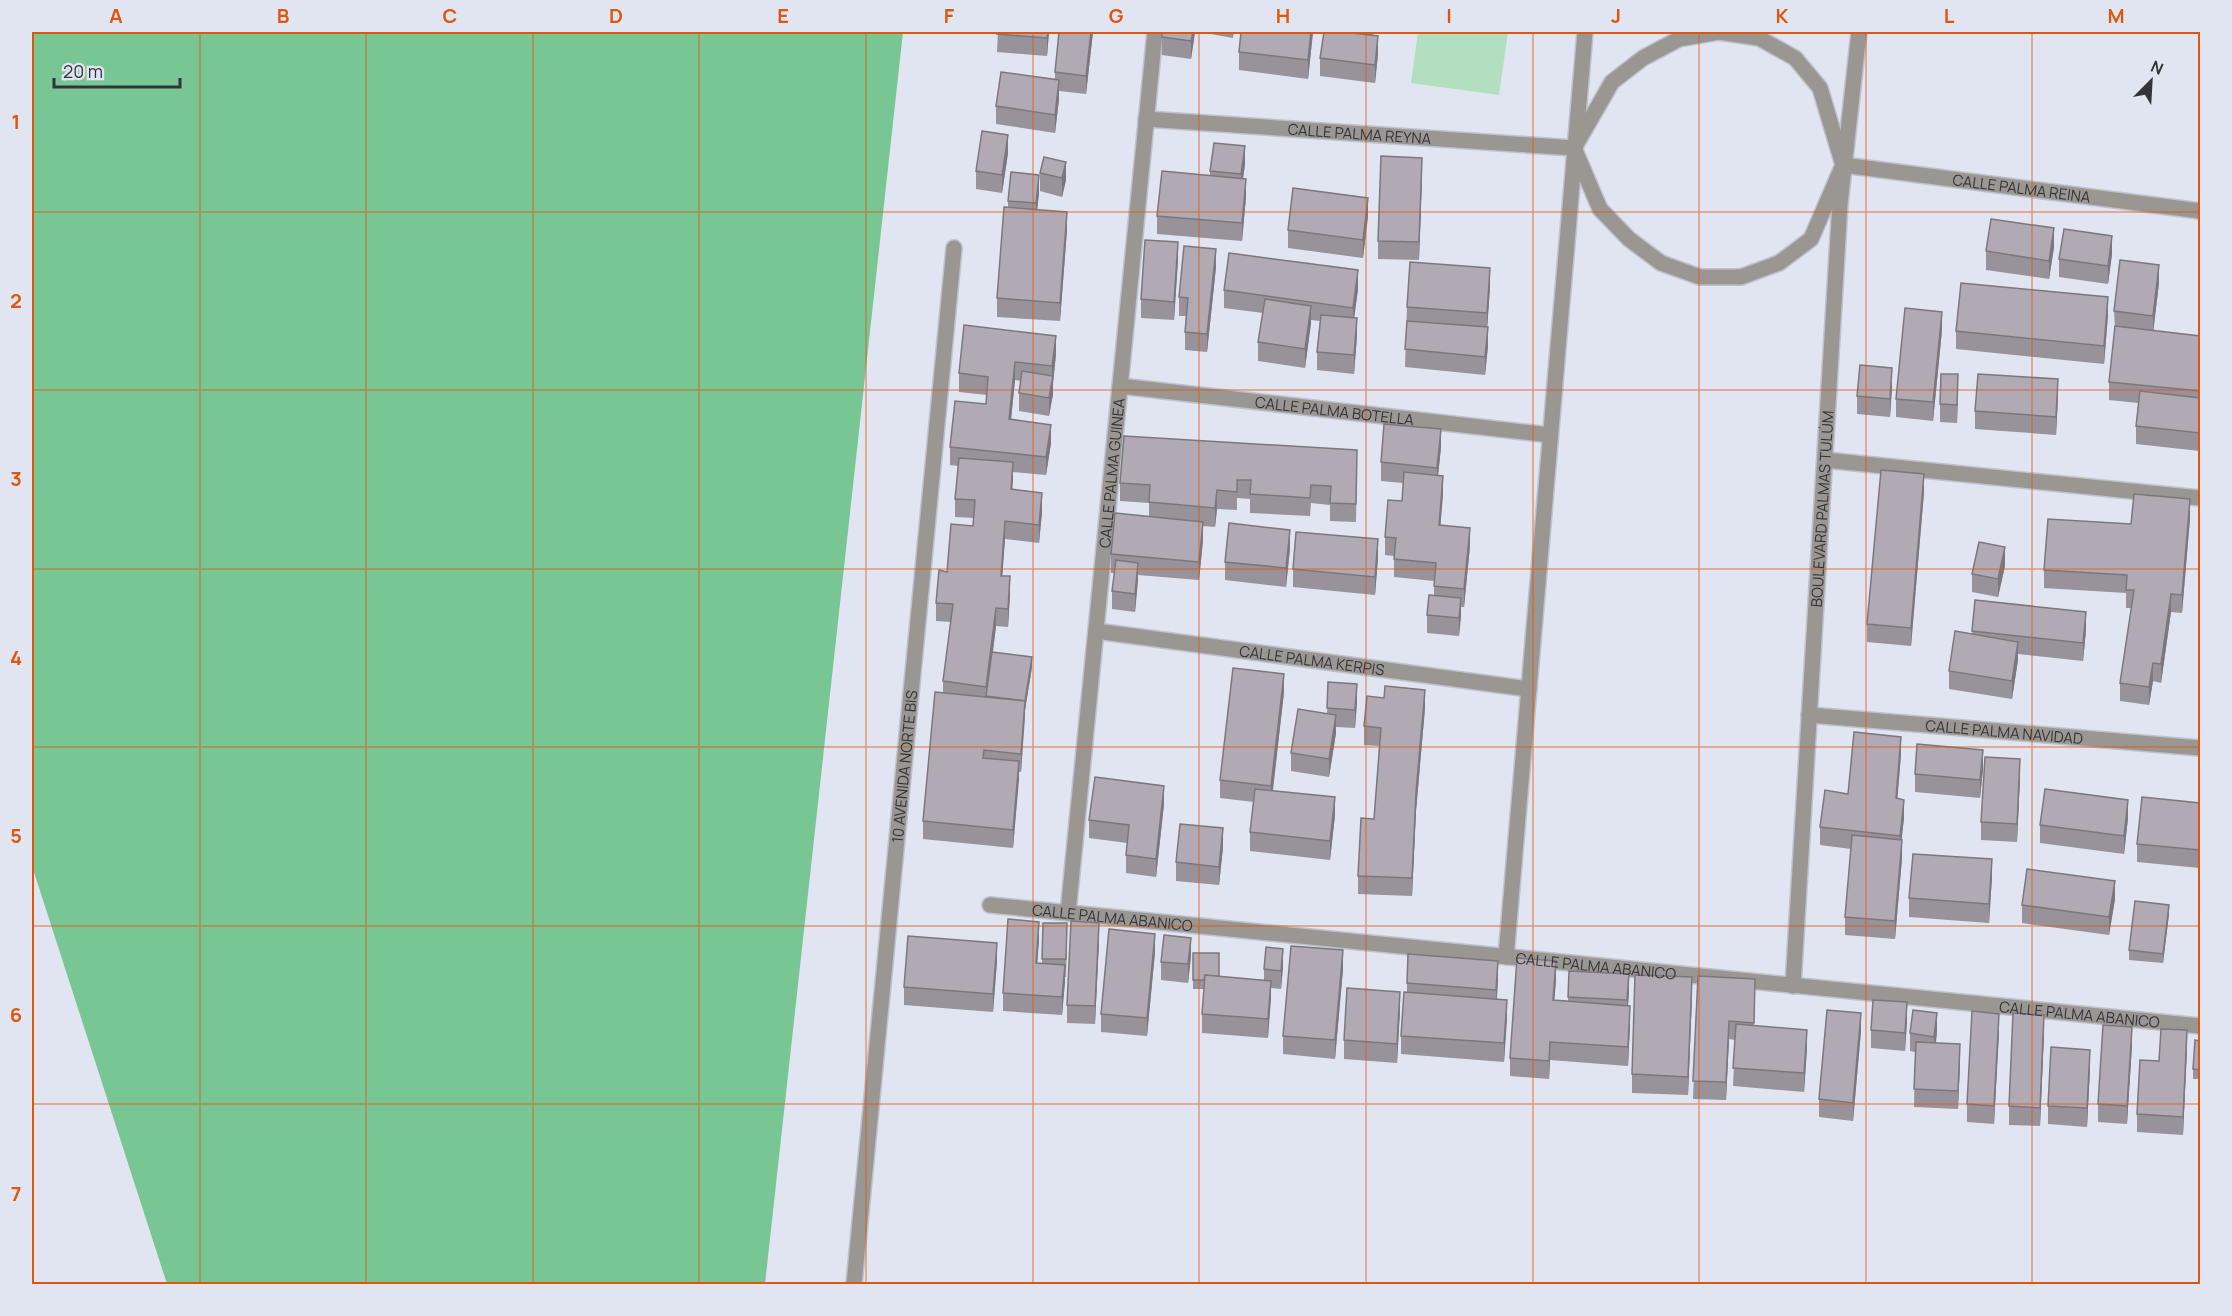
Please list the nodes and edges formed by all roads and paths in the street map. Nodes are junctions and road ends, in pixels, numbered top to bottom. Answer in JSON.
{"nodes":[{"id":1,"x":1155,"y":32,"type":"edge"},
{"id":2,"x":1585,"y":32,"type":"edge"},
{"id":3,"x":1859,"y":32,"type":"edge"},
{"id":4,"x":1146,"y":119,"type":"junction"},
{"id":5,"x":1574,"y":148,"type":"junction"},
{"id":6,"x":1843,"y":165,"type":"junction"},
{"id":7,"x":2200,"y":211,"type":"edge"},
{"id":8,"x":954,"y":248,"type":"dead end"},
{"id":9,"x":1120,"y":386,"type":"junction"},
{"id":10,"x":1550,"y":435,"type":"junction"},
{"id":11,"x":1825,"y":460,"type":"junction"},
{"id":12,"x":2200,"y":498,"type":"edge"},
{"id":13,"x":1096,"y":631,"type":"junction"},
{"id":14,"x":1529,"y":689,"type":"junction"},
{"id":15,"x":1809,"y":715,"type":"junction"},
{"id":16,"x":2200,"y":748,"type":"edge"},
{"id":17,"x":990,"y":905,"type":"dead end"},
{"id":18,"x":1068,"y":913,"type":"junction"},
{"id":19,"x":1506,"y":957,"type":"junction"},
{"id":20,"x":1793,"y":986,"type":"junction"},
{"id":21,"x":2200,"y":1026,"type":"edge"},
{"id":22,"x":854,"y":1284,"type":"edge"}],
"edges":[{"from":1,"to":4,"type":"street","name":"CALLE PALMA GUINEA"},
{"from":2,"to":5,"type":"street"},
{"from":3,"to":6,"type":"street","name":"BOULEVARD PALMAS TULÚM"},
{"from":4,"to":5,"type":"street","name":"CALLE PALMA REYNA"},
{"from":4,"to":9,"type":"street","name":"CALLE PALMA GUINEA"},
{"from":5,"to":6,"type":"street"},
{"from":5,"to":6,"type":"street"},
{"from":5,"to":10,"type":"street"},
{"from":6,"to":7,"type":"street","name":"CALLE PALMA REINA"},
{"from":6,"to":11,"type":"street","name":"BOULEVARD PALMAS TULÚM"},
{"from":8,"to":22,"type":"street","name":"10 AVENIDA NORTE BIS"},
{"from":9,"to":10,"type":"street","name":"CALLE PALMA BOTELLA"},
{"from":9,"to":13,"type":"street","name":"CALLE PALMA GUINEA"},
{"from":10,"to":14,"type":"street"},
{"from":11,"to":12,"type":"street"},
{"from":11,"to":15,"type":"street","name":"BOULEVARD PALMAS TULÚM"},
{"from":13,"to":14,"type":"street","name":"CALLE PALMA KERPIS"},
{"from":13,"to":18,"type":"street","name":"CALLE PALMA GUINEA"},
{"from":14,"to":19,"type":"street"},
{"from":15,"to":16,"type":"street","name":"CALLE PALMA NAVIDAD"},
{"from":15,"to":20,"type":"street","name":"BOULEVARD PALMAS TULÚM"},
{"from":17,"to":18,"type":"street","name":"CALLE PALMA ABANICO"},
{"from":18,"to":19,"type":"street","name":"CALLE PALMA ABANICO"},
{"from":19,"to":20,"type":"street","name":"CALLE PALMA ABANICO"},
{"from":20,"to":21,"type":"street","name":"CALLE PALMA ABANICO"}]}
